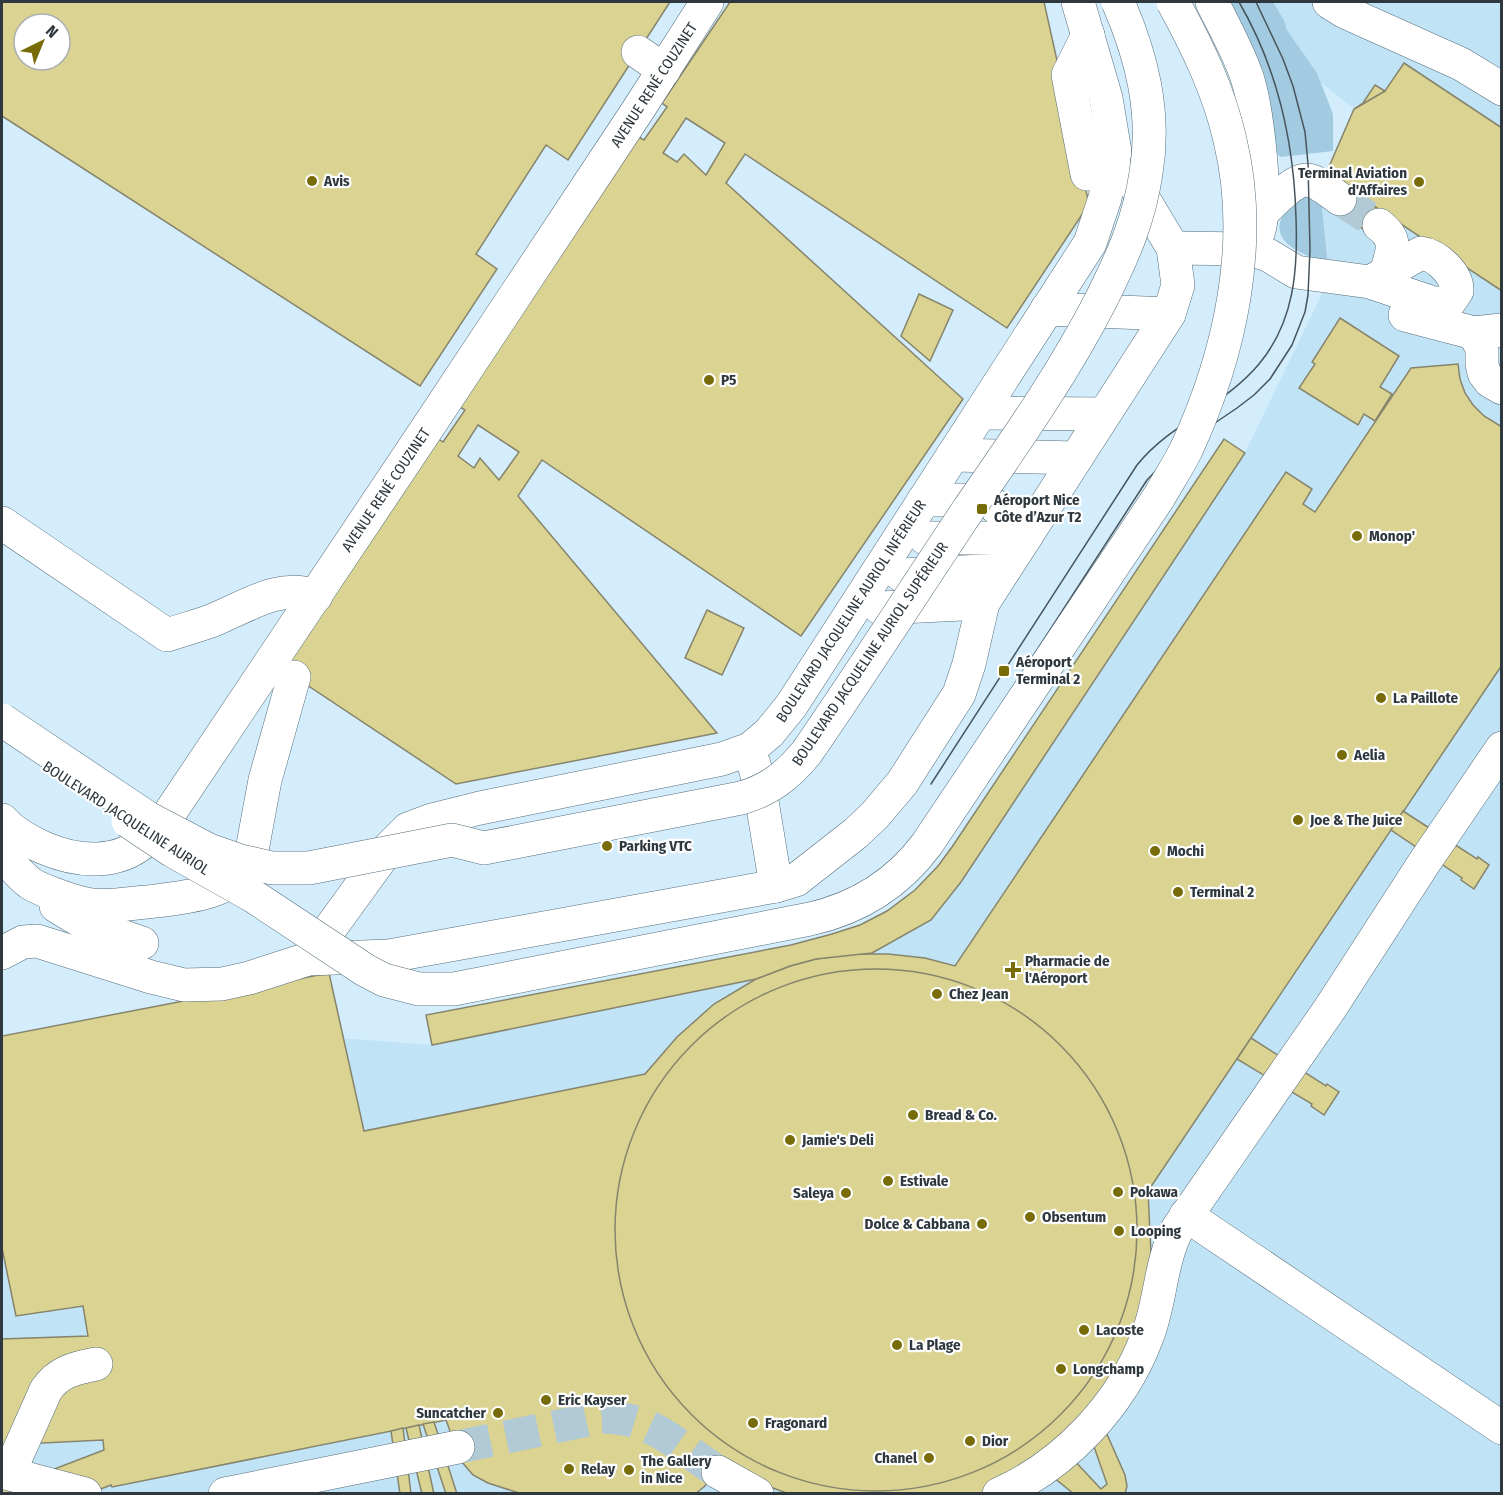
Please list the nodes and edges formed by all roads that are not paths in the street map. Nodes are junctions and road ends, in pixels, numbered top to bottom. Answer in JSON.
{"nodes":[{"id":1,"x":706,"y":2,"type":"edge"},
{"id":2,"x":1078,"y":2,"type":"edge"},
{"id":3,"x":1118,"y":2,"type":"edge"},
{"id":4,"x":1173,"y":2,"type":"edge"},
{"id":5,"x":1212,"y":2,"type":"edge"},
{"id":6,"x":1329,"y":2,"type":"edge"},
{"id":7,"x":1088,"y":35,"type":"junction"},
{"id":8,"x":638,"y":51,"type":"dead end"},
{"id":9,"x":664,"y":70,"type":"junction"},
{"id":10,"x":1502,"y":89,"type":"edge"},
{"id":11,"x":1114,"y":152,"type":"junction"},
{"id":12,"x":1088,"y":174,"type":"dead end"},
{"id":13,"x":1340,"y":199,"type":"tunnel mouth"},
{"id":14,"x":1262,"y":213,"type":"junction"},
{"id":15,"x":1379,"y":225,"type":"tunnel mouth"},
{"id":16,"x":1173,"y":248,"type":"junction"},
{"id":17,"x":1248,"y":249,"type":"junction"},
{"id":18,"x":1296,"y":272,"type":"junction"},
{"id":19,"x":1047,"y":309,"type":"junction"},
{"id":20,"x":1168,"y":314,"type":"junction"},
{"id":21,"x":1488,"y":331,"type":"edge"},
{"id":22,"x":1502,"y":388,"type":"edge"},
{"id":23,"x":980,"y":413,"type":"junction"},
{"id":24,"x":1104,"y":414,"type":"junction"},
{"id":25,"x":953,"y":455,"type":"junction"},
{"id":26,"x":1076,"y":458,"type":"junction"},
{"id":27,"x":924,"y":500,"type":"junction"},
{"id":28,"x":2,"y":523,"type":"edge"},
{"id":29,"x":1026,"y":537,"type":"junction"},
{"id":30,"x":900,"y":539,"type":"junction"},
{"id":31,"x":1004,"y":570,"type":"junction"},
{"id":32,"x":876,"y":576,"type":"junction"},
{"id":33,"x":316,"y":596,"type":"junction"},
{"id":34,"x":983,"y":603,"type":"junction"},
{"id":35,"x":854,"y":610,"type":"junction"},
{"id":36,"x":294,"y":677,"type":"dead end"},
{"id":37,"x":2,"y":720,"type":"edge"},
{"id":38,"x":2,"y":737,"type":"edge"},
{"id":39,"x":1502,"y":748,"type":"edge"},
{"id":40,"x":750,"y":750,"type":"junction"},
{"id":41,"x":2,"y":820,"type":"edge"},
{"id":42,"x":2,"y":853,"type":"edge"},
{"id":43,"x":105,"y":859,"type":"junction"},
{"id":44,"x":776,"y":886,"type":"junction"},
{"id":45,"x":44,"y":888,"type":"junction"},
{"id":46,"x":142,"y":943,"type":"dead end"},
{"id":47,"x":9,"y":949,"type":"edge"},
{"id":48,"x":308,"y":959,"type":"junction"},
{"id":49,"x":1186,"y":1215,"type":"junction"},
{"id":50,"x":96,"y":1364,"type":"dead end"},
{"id":51,"x":1502,"y":1428,"type":"edge"},
{"id":52,"x":458,"y":1447,"type":"tunnel mouth"},
{"id":53,"x":718,"y":1472,"type":"tunnel mouth"},
{"id":54,"x":5,"y":1473,"type":"edge"},
{"id":55,"x":301,"y":1486,"type":"edge"},
{"id":56,"x":85,"y":1494,"type":"edge"},
{"id":57,"x":225,"y":1494,"type":"edge"},
{"id":58,"x":757,"y":1494,"type":"edge"},
{"id":59,"x":999,"y":1494,"type":"edge"}],
"edges":[{"from":1,"to":9,"type":"main road","name":"AVENUE RENÉ COUZINET"},
{"from":2,"to":7,"type":"main road","name":"BOULEVARD JACQUELINE AURIOL INFÉRIEUR"},
{"from":3,"to":37,"type":"main road","name":"BOULEVARD JACQUELINE AURIOL SUPÉRIEUR","bridge":true},
{"from":4,"to":38,"type":"main road","name":"BOULEVARD JACQUELINE AURIOL","bridge":true},
{"from":5,"to":14,"type":"main road"},
{"from":6,"to":10,"type":"main road"},
{"from":7,"to":11,"type":"main road","name":"BOULEVARD JACQUELINE AURIOL INFÉRIEUR"},
{"from":7,"to":12,"type":"main road"},
{"from":8,"to":9,"type":"main road"},
{"from":9,"to":33,"type":"main road","name":"AVENUE RENÉ COUZINET"},
{"from":11,"to":16,"type":"main road"},
{"from":11,"to":19,"type":"main road","name":"BOULEVARD JACQUELINE AURIOL INFÉRIEUR"},
{"from":13,"to":14,"type":"main road"},
{"from":14,"to":17,"type":"main road"},
{"from":15,"to":18,"type":"main road"},
{"from":16,"to":17,"type":"main road"},
{"from":16,"to":20,"type":"main road"},
{"from":17,"to":18,"type":"main road"},
{"from":18,"to":21,"type":"main road"},
{"from":19,"to":20,"type":"main road"},
{"from":19,"to":23,"type":"main road","name":"BOULEVARD JACQUELINE AURIOL INFÉRIEUR"},
{"from":20,"to":24,"type":"main road"},
{"from":21,"to":22,"type":"main road"},
{"from":23,"to":24,"type":"main road"},
{"from":23,"to":25,"type":"main road","name":"BOULEVARD JACQUELINE AURIOL INFÉRIEUR"},
{"from":24,"to":26,"type":"main road"},
{"from":25,"to":26,"type":"main road"},
{"from":25,"to":27,"type":"main road","name":"BOULEVARD JACQUELINE AURIOL INFÉRIEUR"},
{"from":26,"to":29,"type":"main road"},
{"from":27,"to":29,"type":"main road"},
{"from":27,"to":30,"type":"main road","name":"BOULEVARD JACQUELINE AURIOL INFÉRIEUR"},
{"from":28,"to":33,"type":"main road"},
{"from":29,"to":30,"type":"main road"},
{"from":29,"to":31,"type":"main road"},
{"from":30,"to":32,"type":"main road","name":"BOULEVARD JACQUELINE AURIOL INFÉRIEUR"},
{"from":31,"to":32,"type":"main road"},
{"from":31,"to":34,"type":"main road"},
{"from":32,"to":35,"type":"main road","name":"BOULEVARD JACQUELINE AURIOL INFÉRIEUR"},
{"from":33,"to":43,"type":"main road","name":"AVENUE RENÉ COUZINET"},
{"from":34,"to":35,"type":"main road"},
{"from":34,"to":44,"type":"main road"},
{"from":35,"to":40,"type":"main road","name":"BOULEVARD JACQUELINE AURIOL INFÉRIEUR"},
{"from":36,"to":45,"type":"main road"},
{"from":39,"to":49,"type":"main road"},
{"from":40,"to":44,"type":"main road"},
{"from":40,"to":48,"type":"main road","name":"BOULEVARD JACQUELINE AURIOL INFÉRIEUR"},
{"from":41,"to":43,"type":"main road","name":"AVENUE RENÉ COUZINET"},
{"from":42,"to":45,"type":"main road"},
{"from":43,"to":45,"type":"main road"},
{"from":44,"to":48,"type":"main road"},
{"from":45,"to":46,"type":"main road"},
{"from":47,"to":48,"type":"main road"},
{"from":49,"to":51,"type":"main road"},
{"from":49,"to":59,"type":"main road"},
{"from":50,"to":54,"type":"main road"},
{"from":52,"to":55,"type":"main road"},
{"from":53,"to":58,"type":"main road"},
{"from":54,"to":56,"type":"main road"},
{"from":55,"to":57,"type":"main road"}]}
